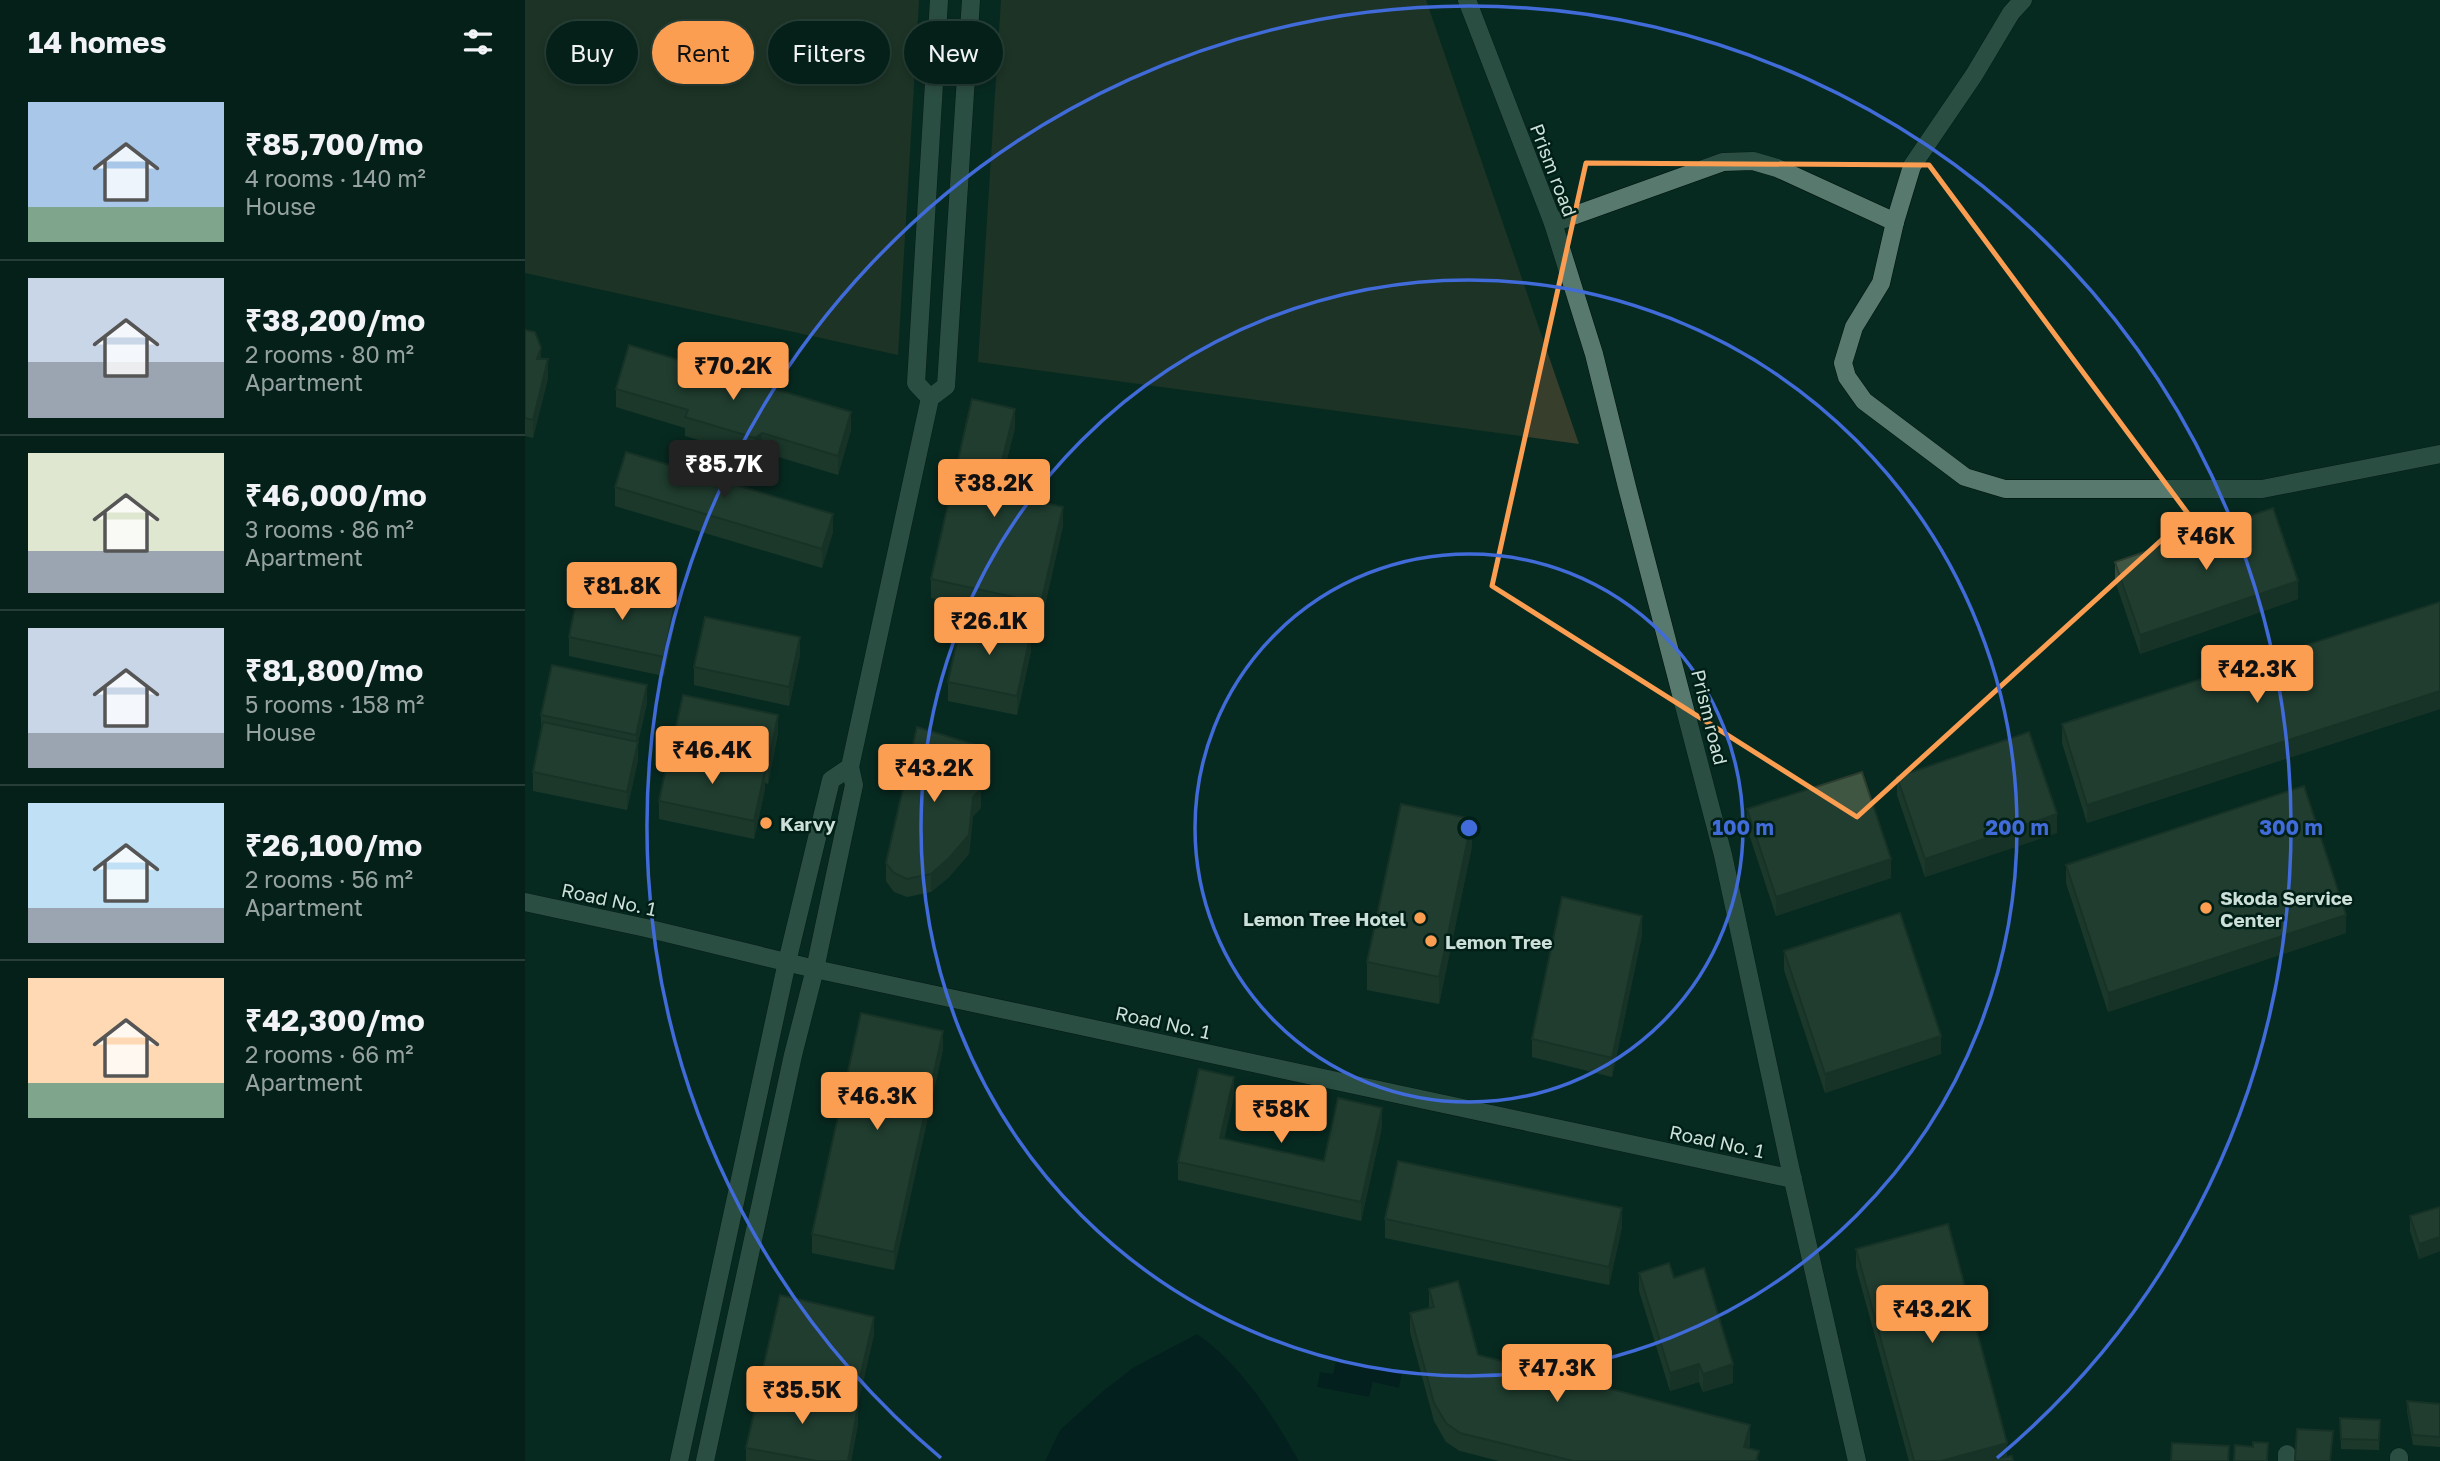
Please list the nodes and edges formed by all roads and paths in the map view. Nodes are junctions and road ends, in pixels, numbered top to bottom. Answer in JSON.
{"nodes":[{"id":1,"x":939,"y":0,"type":"edge"},
{"id":2,"x":971,"y":0,"type":"edge"},
{"id":3,"x":1467,"y":0,"type":"edge"},
{"id":4,"x":2023,"y":0,"type":"edge"},
{"id":5,"x":1895,"y":222,"type":"junction"},
{"id":6,"x":1553,"y":223,"type":"junction"},
{"id":7,"x":930,"y":398,"type":"junction"},
{"id":8,"x":2440,"y":454,"type":"edge"},
{"id":9,"x":850,"y":767,"type":"junction"},
{"id":10,"x":525,"y":902,"type":"edge"},
{"id":11,"x":787,"y":962,"type":"junction"},
{"id":12,"x":815,"y":969,"type":"junction"},
{"id":13,"x":1793,"y":1179,"type":"junction"},
{"id":14,"x":679,"y":1461,"type":"edge"},
{"id":15,"x":705,"y":1461,"type":"edge"},
{"id":16,"x":1857,"y":1461,"type":"edge"}],
"edges":[{"from":1,"to":7,"type":"street"},
{"from":2,"to":7,"type":"street"},
{"from":3,"to":6,"type":"street","name":"Prism road"},
{"from":4,"to":5,"type":"street"},
{"from":5,"to":6,"type":"street"},
{"from":5,"to":8,"type":"street"},
{"from":6,"to":13,"type":"street","name":"Prism road"},
{"from":7,"to":9,"type":"street"},
{"from":9,"to":11,"type":"street"},
{"from":9,"to":12,"type":"street"},
{"from":10,"to":11,"type":"street","name":"Road No. 1"},
{"from":11,"to":12,"type":"street","name":"Road No. 1"},
{"from":11,"to":14,"type":"street"},
{"from":12,"to":13,"type":"street","name":"Road No. 1"},
{"from":12,"to":15,"type":"street"},
{"from":13,"to":16,"type":"street","name":"Prism road"}]}
